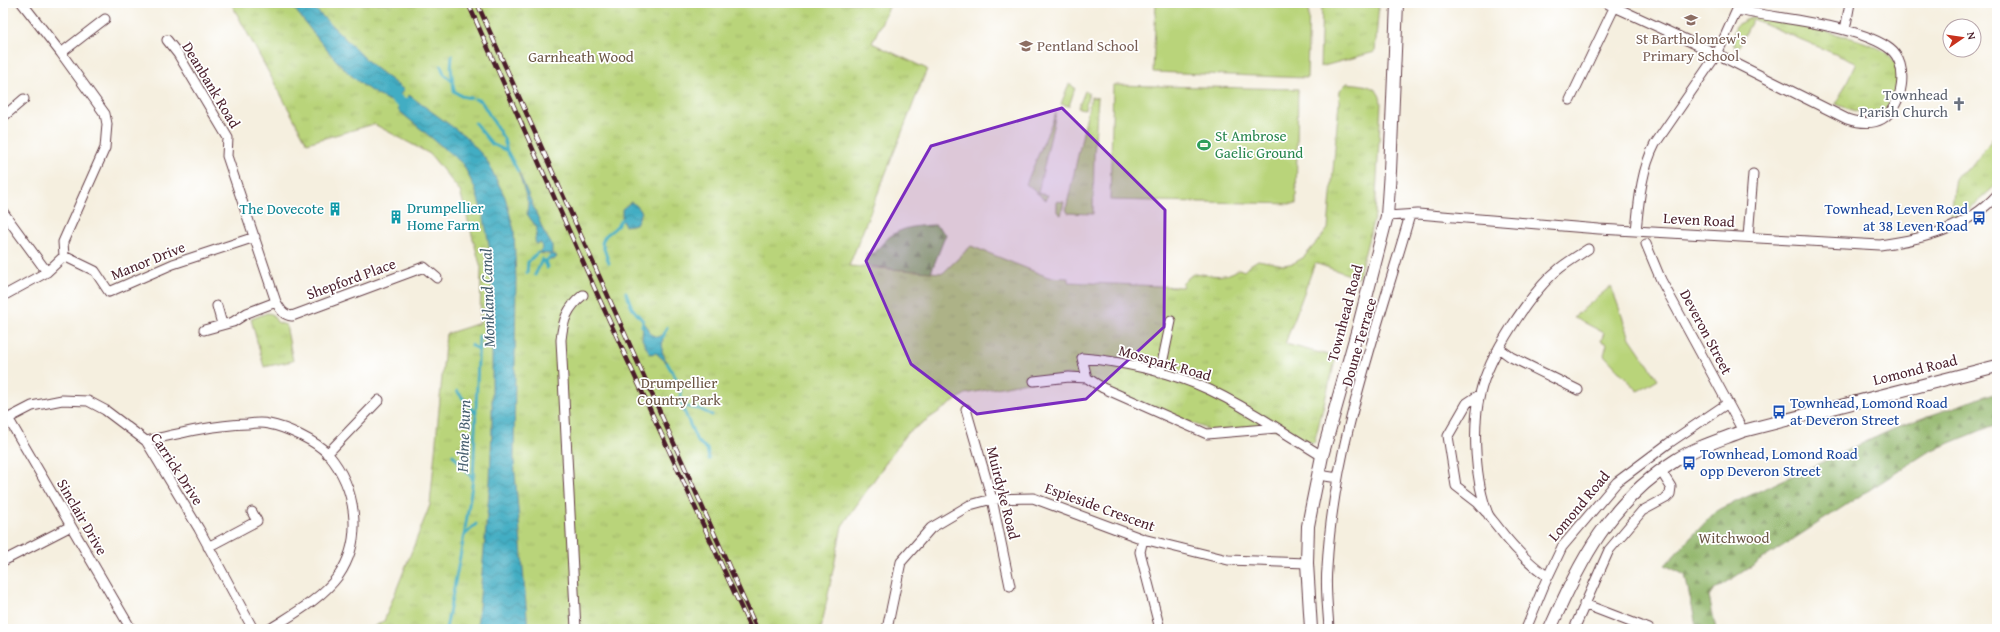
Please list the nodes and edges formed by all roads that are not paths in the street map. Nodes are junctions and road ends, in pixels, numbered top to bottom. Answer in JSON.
{"nodes":[{"id":1,"x":22,"y":3,"type":"edge"},
{"id":2,"x":1397,"y":3,"type":"edge"},
{"id":3,"x":1850,"y":3,"type":"edge"},
{"id":4,"x":1610,"y":5,"type":"edge"},
{"id":5,"x":1739,"y":6,"type":"edge"},
{"id":6,"x":105,"y":19,"type":"dead end"},
{"id":7,"x":1845,"y":30,"type":"junction"},
{"id":8,"x":167,"y":40,"type":"dead end"},
{"id":9,"x":61,"y":53,"type":"junction"},
{"id":10,"x":1717,"y":54,"type":"junction"},
{"id":11,"x":24,"y":99,"type":"dead end"},
{"id":12,"x":1570,"y":100,"type":"dead end"},
{"id":13,"x":3,"y":116,"type":"edge"},
{"id":14,"x":1753,"y":174,"type":"dead end"},
{"id":15,"x":1997,"y":196,"type":"edge"},
{"id":16,"x":3,"y":212,"type":"edge"},
{"id":17,"x":1410,"y":215,"type":"junction"},
{"id":18,"x":1386,"y":216,"type":"junction"},
{"id":19,"x":1636,"y":231,"type":"junction"},
{"id":20,"x":255,"y":237,"type":"junction"},
{"id":21,"x":1748,"y":237,"type":"junction"},
{"id":22,"x":1646,"y":244,"type":"dead end"},
{"id":23,"x":1588,"y":249,"type":"dead end"},
{"id":24,"x":64,"y":256,"type":"junction"},
{"id":25,"x":47,"y":272,"type":"junction"},
{"id":26,"x":437,"y":278,"type":"dead end"},
{"id":27,"x":583,"y":295,"type":"dead end"},
{"id":28,"x":3,"y":296,"type":"edge"},
{"id":29,"x":276,"y":302,"type":"junction"},
{"id":30,"x":217,"y":306,"type":"dead end"},
{"id":31,"x":1171,"y":321,"type":"dead end"},
{"id":32,"x":222,"y":324,"type":"junction"},
{"id":33,"x":204,"y":330,"type":"dead end"},
{"id":34,"x":1500,"y":349,"type":"junction"},
{"id":35,"x":1997,"y":366,"type":"edge"},
{"id":36,"x":1160,"y":373,"type":"junction"},
{"id":37,"x":1087,"y":378,"type":"junction"},
{"id":38,"x":1034,"y":381,"type":"dead end"},
{"id":39,"x":1578,"y":390,"type":"dead end"},
{"id":40,"x":1479,"y":395,"type":"junction"},
{"id":41,"x":379,"y":400,"type":"dead end"},
{"id":42,"x":1728,"y":403,"type":"junction"},
{"id":43,"x":966,"y":409,"type":"dead end"},
{"id":44,"x":6,"y":420,"type":"edge"},
{"id":45,"x":1277,"y":428,"type":"junction"},
{"id":46,"x":1743,"y":431,"type":"junction"},
{"id":47,"x":146,"y":441,"type":"junction"},
{"id":48,"x":327,"y":454,"type":"junction"},
{"id":49,"x":1322,"y":456,"type":"junction"},
{"id":50,"x":1661,"y":471,"type":"junction"},
{"id":51,"x":1319,"y":475,"type":"junction"},
{"id":52,"x":1338,"y":478,"type":"junction"},
{"id":53,"x":992,"y":499,"type":"junction"},
{"id":54,"x":252,"y":512,"type":"dead end"},
{"id":55,"x":1488,"y":514,"type":"junction"},
{"id":56,"x":71,"y":526,"type":"junction"},
{"id":57,"x":1143,"y":539,"type":"junction"},
{"id":58,"x":208,"y":547,"type":"junction"},
{"id":59,"x":3,"y":561,"type":"edge"},
{"id":60,"x":1307,"y":563,"type":"junction"},
{"id":61,"x":1548,"y":577,"type":"junction"},
{"id":62,"x":1010,"y":586,"type":"dead end"},
{"id":63,"x":1584,"y":604,"type":"junction"},
{"id":64,"x":131,"y":629,"type":"edge"},
{"id":65,"x":253,"y":629,"type":"edge"},
{"id":66,"x":270,"y":629,"type":"edge"},
{"id":67,"x":576,"y":629,"type":"edge"},
{"id":68,"x":887,"y":629,"type":"edge"},
{"id":69,"x":1160,"y":629,"type":"edge"},
{"id":70,"x":1311,"y":629,"type":"edge"},
{"id":71,"x":1329,"y":629,"type":"edge"},
{"id":72,"x":1526,"y":629,"type":"edge"},
{"id":73,"x":1550,"y":629,"type":"edge"},
{"id":74,"x":1574,"y":629,"type":"edge"},
{"id":75,"x":1649,"y":629,"type":"edge"}],
"edges":[{"from":1,"to":9,"type":"street"},
{"from":2,"to":18,"type":"street","name":"Townhead Road"},
{"from":3,"to":7,"type":"street"},
{"from":4,"to":10,"type":"street"},
{"from":4,"to":12,"type":"street"},
{"from":5,"to":7,"type":"street"},
{"from":5,"to":10,"type":"street"},
{"from":6,"to":9,"type":"street"},
{"from":7,"to":10,"type":"street"},
{"from":8,"to":20,"type":"street","name":"Deanbank Road"},
{"from":9,"to":24,"type":"street"},
{"from":10,"to":19,"type":"street"},
{"from":11,"to":13,"type":"street"},
{"from":14,"to":21,"type":"street"},
{"from":15,"to":21,"type":"street","name":"Leven Road"},
{"from":16,"to":25,"type":"street"},
{"from":17,"to":18,"type":"street","name":"Leven Road"},
{"from":17,"to":19,"type":"street","name":"Leven Road"},
{"from":17,"to":52,"type":"street","name":"Doune Terrace"},
{"from":18,"to":49,"type":"street","name":"Townhead Road"},
{"from":19,"to":21,"type":"street","name":"Leven Road"},
{"from":20,"to":24,"type":"street","name":"Manor Drive"},
{"from":20,"to":29,"type":"street","name":"Shepford Place"},
{"from":22,"to":42,"type":"street","name":"Deveron Street"},
{"from":23,"to":34,"type":"street"},
{"from":24,"to":25,"type":"street"},
{"from":25,"to":28,"type":"street"},
{"from":26,"to":29,"type":"street","name":"Shepford Place"},
{"from":27,"to":67,"type":"street"},
{"from":29,"to":32,"type":"street"},
{"from":30,"to":32,"type":"street"},
{"from":31,"to":36,"type":"street"},
{"from":32,"to":33,"type":"street"},
{"from":34,"to":39,"type":"street"},
{"from":34,"to":40,"type":"street"},
{"from":35,"to":46,"type":"street","name":"Lomond Road"},
{"from":36,"to":37,"type":"street","name":"Mosspark Road"},
{"from":36,"to":45,"type":"street","name":"Mosspark Road"},
{"from":37,"to":38,"type":"street"},
{"from":37,"to":45,"type":"street"},
{"from":40,"to":55,"type":"street"},
{"from":40,"to":55,"type":"street"},
{"from":41,"to":48,"type":"street"},
{"from":42,"to":46,"type":"street","name":"Deveron Street"},
{"from":42,"to":61,"type":"street","name":"Lomond Road"},
{"from":43,"to":53,"type":"street","name":"Muirdyke Road"},
{"from":44,"to":47,"type":"street","name":"Carrick Drive"},
{"from":44,"to":56,"type":"street","name":"Sinclair Drive"},
{"from":45,"to":49,"type":"street","name":"Mosspark Road"},
{"from":46,"to":50,"type":"street","name":"Lomond Road"},
{"from":47,"to":48,"type":"street"},
{"from":47,"to":58,"type":"street","name":"Carrick Drive"},
{"from":48,"to":66,"type":"street"},
{"from":49,"to":51,"type":"street","name":"Townhead Road"},
{"from":50,"to":63,"type":"street"},
{"from":50,"to":73,"type":"street","name":"Lomond Road"},
{"from":51,"to":52,"type":"street"},
{"from":51,"to":60,"type":"street","name":"Townhead Road"},
{"from":52,"to":71,"type":"street","name":"Doune Terrace"},
{"from":53,"to":57,"type":"street","name":"Espieside Crescent"},
{"from":53,"to":62,"type":"street","name":"Muirdyke Road"},
{"from":53,"to":68,"type":"street","name":"Espieside Crescent"},
{"from":54,"to":58,"type":"street"},
{"from":55,"to":61,"type":"street"},
{"from":56,"to":59,"type":"street"},
{"from":56,"to":64,"type":"street","name":"Sinclair Drive"},
{"from":57,"to":60,"type":"street","name":"Espieside Crescent"},
{"from":57,"to":69,"type":"street"},
{"from":58,"to":65,"type":"street","name":"Carrick Drive"},
{"from":60,"to":70,"type":"street","name":"Townhead Road"},
{"from":61,"to":72,"type":"street","name":"Lomond Road"},
{"from":63,"to":74,"type":"street"},
{"from":63,"to":75,"type":"street"}]}
